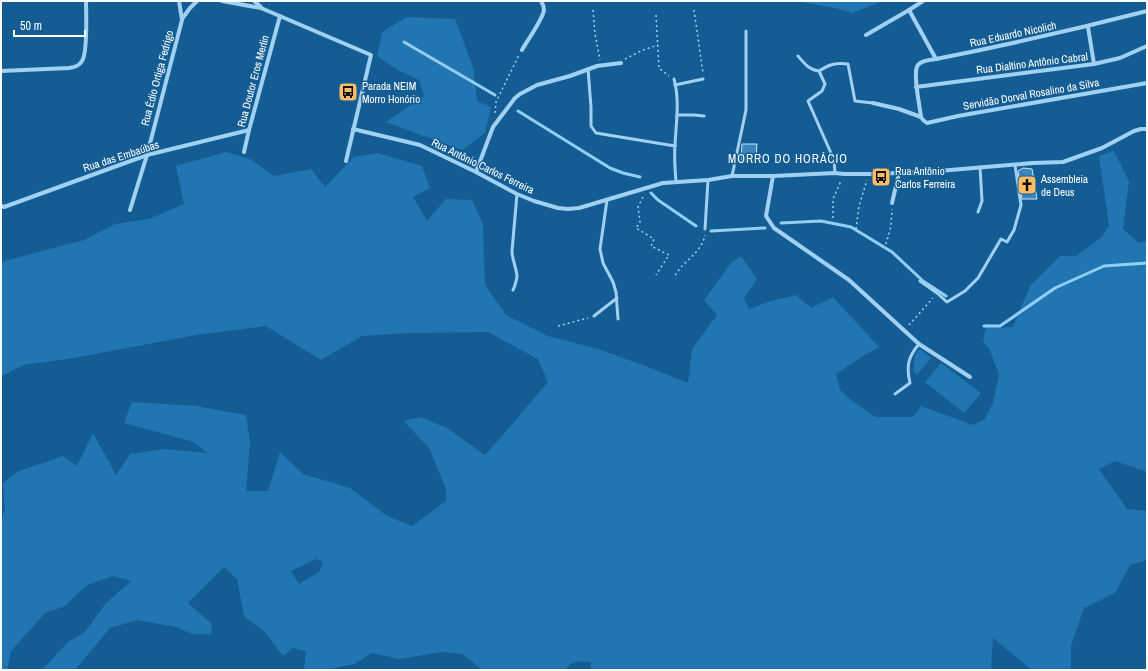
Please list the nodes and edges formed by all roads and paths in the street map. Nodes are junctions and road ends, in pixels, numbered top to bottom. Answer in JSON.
{"nodes":[{"id":1,"x":86,"y":1,"type":"edge"},
{"id":2,"x":180,"y":1,"type":"edge"},
{"id":3,"x":197,"y":1,"type":"edge"},
{"id":4,"x":222,"y":1,"type":"edge"},
{"id":5,"x":254,"y":1,"type":"edge"},
{"id":6,"x":541,"y":1,"type":"edge"},
{"id":7,"x":923,"y":1,"type":"edge"},
{"id":8,"x":261,"y":8,"type":"junction"},
{"id":9,"x":593,"y":10,"type":"dead end"},
{"id":10,"x":694,"y":10,"type":"dead end"},
{"id":11,"x":909,"y":10,"type":"junction"},
{"id":12,"x":1147,"y":11,"type":"edge"},
{"id":13,"x":656,"y":15,"type":"dead end"},
{"id":14,"x":280,"y":16,"type":"junction"},
{"id":15,"x":182,"y":20,"type":"junction"},
{"id":16,"x":1088,"y":27,"type":"junction"},
{"id":17,"x":746,"y":31,"type":"dead end"},
{"id":18,"x":866,"y":35,"type":"dead end"},
{"id":19,"x":658,"y":45,"type":"junction"},
{"id":20,"x":1147,"y":46,"type":"edge"},
{"id":21,"x":522,"y":50,"type":"joint"},
{"id":22,"x":798,"y":56,"type":"dead end"},
{"id":23,"x":936,"y":59,"type":"junction"},
{"id":24,"x":621,"y":63,"type":"joint"},
{"id":25,"x":1094,"y":64,"type":"junction"},
{"id":26,"x":601,"y":65,"type":"junction"},
{"id":27,"x":588,"y":69,"type":"junction"},
{"id":28,"x":818,"y":71,"type":"junction"},
{"id":29,"x":1,"y":72,"type":"edge"},
{"id":30,"x":674,"y":79,"type":"joint"},
{"id":31,"x":703,"y":79,"type":"joint"},
{"id":32,"x":1147,"y":83,"type":"edge"},
{"id":33,"x":675,"y":85,"type":"junction"},
{"id":34,"x":916,"y":87,"type":"junction"},
{"id":35,"x":873,"y":103,"type":"joint"},
{"id":36,"x":494,"y":115,"type":"dead end"},
{"id":37,"x":677,"y":115,"type":"junction"},
{"id":38,"x":704,"y":116,"type":"dead end"},
{"id":39,"x":921,"y":117,"type":"junction"},
{"id":40,"x":354,"y":129,"type":"junction"},
{"id":41,"x":1147,"y":129,"type":"edge"},
{"id":42,"x":249,"y":130,"type":"junction"},
{"id":43,"x":675,"y":146,"type":"junction"},
{"id":44,"x":244,"y":152,"type":"dead end"},
{"id":45,"x":147,"y":155,"type":"junction"},
{"id":46,"x":346,"y":161,"type":"dead end"},
{"id":47,"x":1015,"y":165,"type":"junction"},
{"id":48,"x":980,"y":167,"type":"junction"},
{"id":49,"x":476,"y":172,"type":"junction"},
{"id":50,"x":835,"y":173,"type":"junction"},
{"id":51,"x":898,"y":173,"type":"junction"},
{"id":52,"x":844,"y":174,"type":"junction"},
{"id":53,"x":869,"y":174,"type":"junction"},
{"id":54,"x":732,"y":176,"type":"junction"},
{"id":55,"x":773,"y":176,"type":"junction"},
{"id":56,"x":708,"y":180,"type":"junction"},
{"id":57,"x":676,"y":182,"type":"junction"},
{"id":58,"x":647,"y":188,"type":"junction"},
{"id":59,"x":517,"y":194,"type":"junction"},
{"id":60,"x":607,"y":200,"type":"junction"},
{"id":61,"x":892,"y":203,"type":"joint"},
{"id":62,"x":1,"y":206,"type":"edge"},
{"id":63,"x":130,"y":210,"type":"dead end"},
{"id":64,"x":978,"y":212,"type":"dead end"},
{"id":65,"x":833,"y":218,"type":"dead end"},
{"id":66,"x":705,"y":229,"type":"joint"},
{"id":67,"x":856,"y":229,"type":"dead end"},
{"id":68,"x":886,"y":244,"type":"dead end"},
{"id":69,"x":656,"y":275,"type":"dead end"},
{"id":70,"x":675,"y":275,"type":"dead end"},
{"id":71,"x":920,"y":282,"type":"dead end"},
{"id":72,"x":514,"y":290,"type":"dead end"},
{"id":73,"x":937,"y":293,"type":"junction"},
{"id":74,"x":617,"y":298,"type":"junction"},
{"id":75,"x":594,"y":316,"type":"joint"},
{"id":76,"x":618,"y":319,"type":"dead end"},
{"id":77,"x":558,"y":326,"type":"dead end"},
{"id":78,"x":903,"y":331,"type":"junction"},
{"id":79,"x":919,"y":344,"type":"junction"},
{"id":80,"x":970,"y":377,"type":"dead end"},
{"id":81,"x":895,"y":394,"type":"dead end"}],
"edges":[{"from":1,"to":29,"type":"street"},
{"from":2,"to":15,"type":"street","name":"Rua Édio Ortiga Fedrigo"},
{"from":3,"to":15,"type":"street","name":"Rua Édio Ortiga Fedrigo"},
{"from":4,"to":8,"type":"street"},
{"from":5,"to":8,"type":"street"},
{"from":6,"to":21,"type":"street"},
{"from":7,"to":11,"type":"street"},
{"from":8,"to":14,"type":"street"},
{"from":9,"to":26,"type":"path"},
{"from":10,"to":31,"type":"path"},
{"from":11,"to":18,"type":"street"},
{"from":11,"to":23,"type":"street"},
{"from":12,"to":16,"type":"street","name":"Rua Eduardo Nicolich"},
{"from":13,"to":19,"type":"path"},
{"from":14,"to":40,"type":"street"},
{"from":14,"to":42,"type":"street","name":"Rua Doutor Eros Merlin"},
{"from":15,"to":45,"type":"street","name":"Rua Édio Ortiga Fedrigo"},
{"from":16,"to":23,"type":"street","name":"Rua Eduardo Nicolich"},
{"from":16,"to":25,"type":"street"},
{"from":17,"to":54,"type":"lane"},
{"from":19,"to":24,"type":"path"},
{"from":19,"to":30,"type":"path"},
{"from":20,"to":25,"type":"street","name":"Rua Dialtino Antônio Cabral"},
{"from":21,"to":36,"type":"path"},
{"from":22,"to":28,"type":"lane"},
{"from":23,"to":34,"type":"street","name":"Rua Eduardo Nicolich"},
{"from":24,"to":26,"type":"street"},
{"from":25,"to":34,"type":"street","name":"Rua Dialtino Antônio Cabral"},
{"from":26,"to":27,"type":"street"},
{"from":27,"to":43,"type":"lane"},
{"from":27,"to":49,"type":"street"},
{"from":28,"to":35,"type":"lane"},
{"from":28,"to":50,"type":"lane"},
{"from":30,"to":33,"type":"lane"},
{"from":31,"to":33,"type":"lane"},
{"from":32,"to":39,"type":"street","name":"Servidão Dorval Rosalino da Silva"},
{"from":33,"to":37,"type":"lane"},
{"from":34,"to":39,"type":"street","name":"Rua Eduardo Nicolich"},
{"from":35,"to":39,"type":"street"},
{"from":37,"to":38,"type":"lane"},
{"from":37,"to":43,"type":"lane"},
{"from":40,"to":46,"type":"street"},
{"from":40,"to":49,"type":"street","name":"Rua Antônio Carlos Ferreira"},
{"from":41,"to":47,"type":"street","name":"Rua Antônio Carlos Ferreira"},
{"from":42,"to":44,"type":"street","name":"Rua Doutor Eros Merlin"},
{"from":42,"to":45,"type":"street","name":"Rua das Embaúbas"},
{"from":43,"to":57,"type":"lane"},
{"from":45,"to":62,"type":"street","name":"Rua das Embaúbas"},
{"from":45,"to":63,"type":"street","name":"Rua Édio Ortiga Fedrigo"},
{"from":47,"to":48,"type":"street","name":"Rua Antônio Carlos Ferreira"},
{"from":47,"to":73,"type":"lane"},
{"from":48,"to":51,"type":"street","name":"Rua Antônio Carlos Ferreira"},
{"from":48,"to":64,"type":"lane"},
{"from":49,"to":59,"type":"street","name":"Rua Antônio Carlos Ferreira"},
{"from":50,"to":52,"type":"street","name":"Rua Antônio Carlos Ferreira"},
{"from":50,"to":55,"type":"street","name":"Rua Antônio Carlos Ferreira"},
{"from":51,"to":53,"type":"street","name":"Rua Antônio Carlos Ferreira"},
{"from":51,"to":61,"type":"street"},
{"from":52,"to":53,"type":"street","name":"Rua Antônio Carlos Ferreira"},
{"from":52,"to":65,"type":"path"},
{"from":53,"to":67,"type":"path"},
{"from":54,"to":55,"type":"street","name":"Rua Antônio Carlos Ferreira"},
{"from":54,"to":56,"type":"street","name":"Rua Antônio Carlos Ferreira"},
{"from":55,"to":78,"type":"street"},
{"from":56,"to":57,"type":"street","name":"Rua Antônio Carlos Ferreira"},
{"from":56,"to":66,"type":"lane"},
{"from":57,"to":58,"type":"street","name":"Rua Antônio Carlos Ferreira"},
{"from":58,"to":60,"type":"street","name":"Rua Antônio Carlos Ferreira"},
{"from":58,"to":69,"type":"path"},
{"from":59,"to":60,"type":"street","name":"Rua Antônio Carlos Ferreira"},
{"from":59,"to":72,"type":"lane"},
{"from":60,"to":74,"type":"lane"},
{"from":61,"to":68,"type":"path"},
{"from":66,"to":70,"type":"path"},
{"from":71,"to":73,"type":"lane"},
{"from":73,"to":78,"type":"path"},
{"from":74,"to":75,"type":"lane"},
{"from":74,"to":76,"type":"lane"},
{"from":75,"to":77,"type":"path"},
{"from":78,"to":79,"type":"street"},
{"from":79,"to":80,"type":"street"},
{"from":79,"to":81,"type":"lane"}]}
